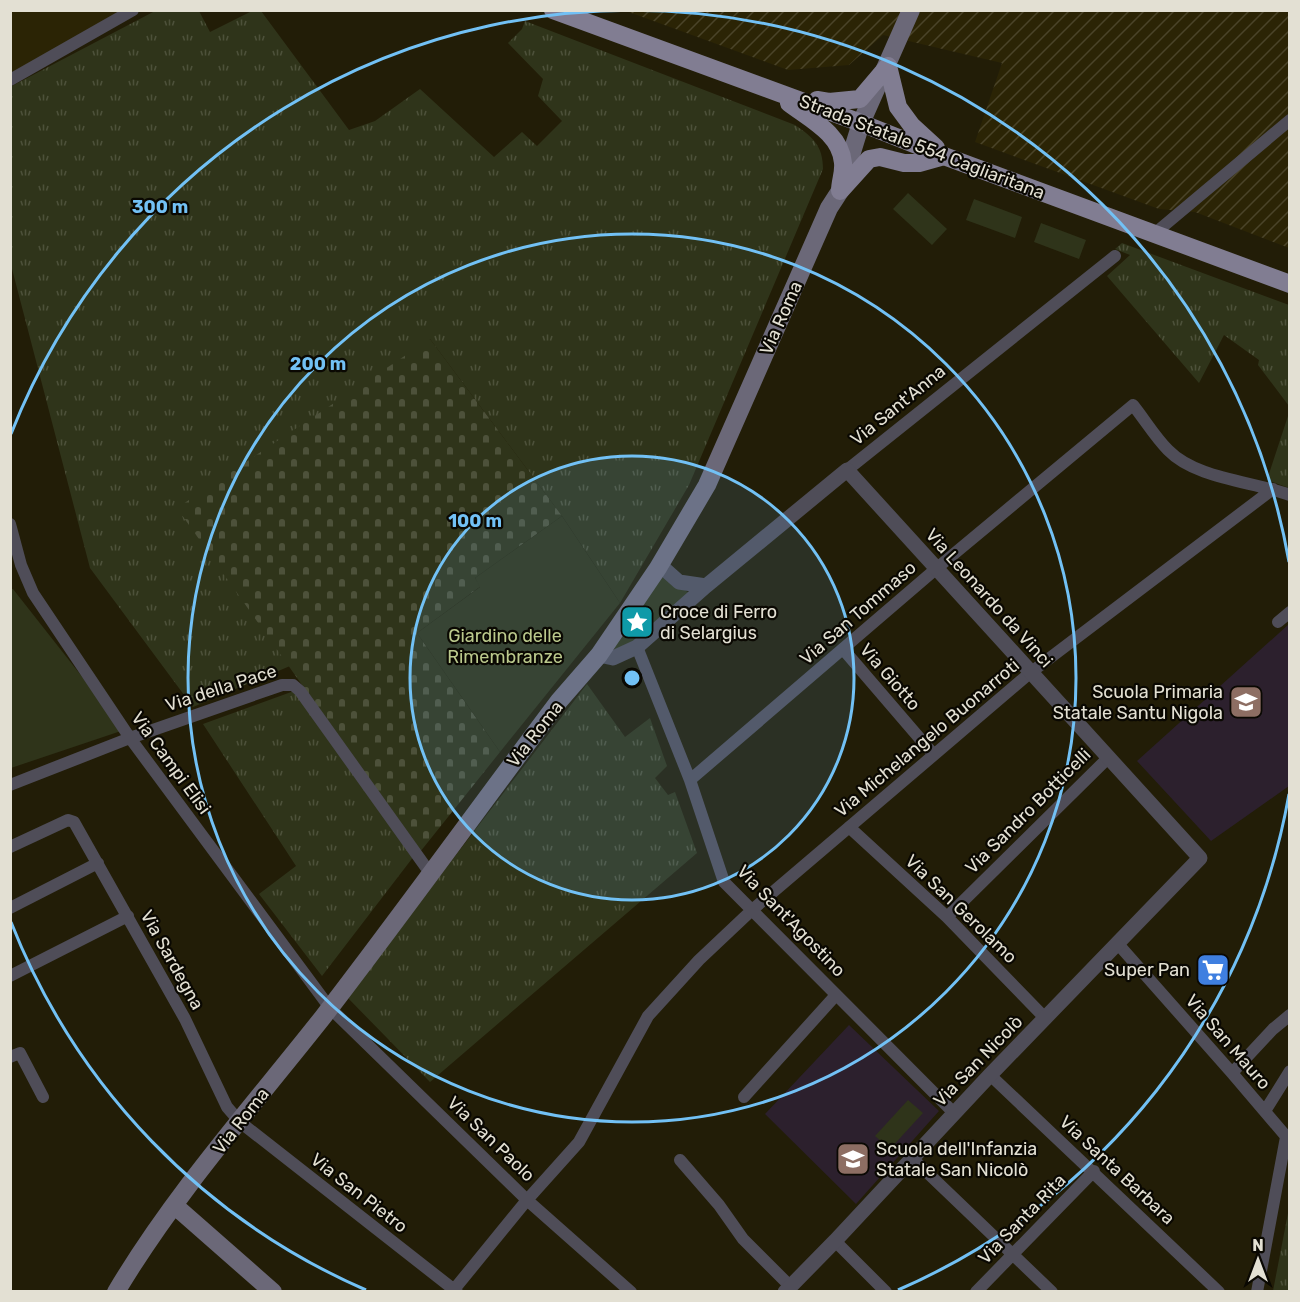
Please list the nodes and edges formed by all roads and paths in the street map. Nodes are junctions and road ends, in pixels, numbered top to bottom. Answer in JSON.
{"nodes":[{"id":1,"x":133,"y":10,"type":"edge"},
{"id":2,"x":553,"y":10,"type":"edge"},
{"id":3,"x":911,"y":10,"type":"edge"},
{"id":4,"x":888,"y":66,"type":"junction"},
{"id":5,"x":10,"y":80,"type":"edge"},
{"id":6,"x":771,"y":90,"type":"junction"},
{"id":7,"x":1290,"y":120,"type":"edge"},
{"id":8,"x":861,"y":123,"type":"junction"},
{"id":9,"x":944,"y":156,"type":"junction"},
{"id":10,"x":840,"y":192,"type":"junction"},
{"id":11,"x":1154,"y":234,"type":"junction"},
{"id":12,"x":1115,"y":256,"type":"dead end"},
{"id":13,"x":1290,"y":284,"type":"edge"},
{"id":14,"x":847,"y":470,"type":"junction"},
{"id":15,"x":1273,"y":489,"type":"junction"},
{"id":16,"x":1290,"y":495,"type":"edge"},
{"id":17,"x":10,"y":524,"type":"edge"},
{"id":18,"x":660,"y":565,"type":"junction"},
{"id":19,"x":937,"y":568,"type":"junction"},
{"id":20,"x":706,"y":586,"type":"junction"},
{"id":21,"x":1290,"y":612,"type":"edge"},
{"id":22,"x":1278,"y":622,"type":"dead end"},
{"id":23,"x":637,"y":647,"type":"junction"},
{"id":24,"x":843,"y":649,"type":"junction"},
{"id":25,"x":606,"y":656,"type":"junction"},
{"id":26,"x":1030,"y":673,"type":"junction"},
{"id":27,"x":130,"y":738,"type":"junction"},
{"id":28,"x":934,"y":755,"type":"junction"},
{"id":29,"x":1109,"y":757,"type":"junction"},
{"id":30,"x":690,"y":780,"type":"junction"},
{"id":31,"x":10,"y":785,"type":"edge"},
{"id":32,"x":849,"y":827,"type":"junction"},
{"id":33,"x":10,"y":848,"type":"edge"},
{"id":34,"x":1200,"y":858,"type":"joint"},
{"id":35,"x":98,"y":863,"type":"junction"},
{"id":36,"x":430,"y":873,"type":"junction"},
{"id":37,"x":10,"y":908,"type":"edge"},
{"id":38,"x":752,"y":910,"type":"junction"},
{"id":39,"x":128,"y":916,"type":"junction"},
{"id":40,"x":947,"y":917,"type":"junction"},
{"id":41,"x":1118,"y":944,"type":"junction"},
{"id":42,"x":10,"y":976,"type":"edge"},
{"id":43,"x":836,"y":995,"type":"junction"},
{"id":44,"x":330,"y":1008,"type":"junction"},
{"id":45,"x":1290,"y":1015,"type":"edge"},
{"id":46,"x":1046,"y":1019,"type":"junction"},
{"id":47,"x":10,"y":1057,"type":"edge"},
{"id":48,"x":1290,"y":1071,"type":"edge"},
{"id":49,"x":1232,"y":1073,"type":"junction"},
{"id":50,"x":990,"y":1075,"type":"junction"},
{"id":51,"x":43,"y":1097,"type":"dead end"},
{"id":52,"x":744,"y":1097,"type":"dead end"},
{"id":53,"x":1265,"y":1111,"type":"junction"},
{"id":54,"x":954,"y":1113,"type":"junction"},
{"id":55,"x":240,"y":1122,"type":"junction"},
{"id":56,"x":1288,"y":1139,"type":"edge"},
{"id":57,"x":912,"y":1158,"type":"junction"},
{"id":58,"x":680,"y":1160,"type":"dead end"},
{"id":59,"x":1094,"y":1172,"type":"junction"},
{"id":60,"x":527,"y":1200,"type":"junction"},
{"id":61,"x":174,"y":1205,"type":"junction"},
{"id":62,"x":835,"y":1241,"type":"junction"},
{"id":63,"x":1013,"y":1255,"type":"junction"},
{"id":64,"x":787,"y":1289,"type":"edge"},
{"id":65,"x":454,"y":1291,"type":"edge"},
{"id":66,"x":116,"y":1292,"type":"edge"},
{"id":67,"x":273,"y":1292,"type":"edge"},
{"id":68,"x":631,"y":1292,"type":"edge"},
{"id":69,"x":886,"y":1292,"type":"edge"},
{"id":70,"x":976,"y":1292,"type":"edge"},
{"id":71,"x":1052,"y":1292,"type":"edge"},
{"id":72,"x":1219,"y":1292,"type":"edge"},
{"id":73,"x":1257,"y":1292,"type":"edge"}],
"edges":[{"from":1,"to":5,"type":"street"},
{"from":2,"to":6,"type":"main road","name":"Strada Statale 554 Cagliaritana"},
{"from":3,"to":4,"type":"main road","name":"Via Roma"},
{"from":4,"to":6,"type":"main road"},
{"from":4,"to":8,"type":"main road","name":"Via Roma"},
{"from":4,"to":9,"type":"main road"},
{"from":6,"to":8,"type":"main road","name":"Strada Statale 554 Cagliaritana"},
{"from":6,"to":10,"type":"main road"},
{"from":7,"to":11,"type":"street"},
{"from":8,"to":9,"type":"main road","name":"Strada Statale 554 Cagliaritana"},
{"from":8,"to":10,"type":"main road","name":"Via Roma"},
{"from":9,"to":10,"type":"main road"},
{"from":9,"to":11,"type":"main road","name":"Strada Statale 554 Cagliaritana"},
{"from":10,"to":18,"type":"main road","name":"Via Roma"},
{"from":11,"to":13,"type":"main road","name":"Strada Statale 554 Cagliaritana"},
{"from":12,"to":14,"type":"street","name":"Via Sant'Anna"},
{"from":14,"to":19,"type":"street","name":"Via Leonardo da Vinci"},
{"from":14,"to":20,"type":"street","name":"Via Sant'Anna"},
{"from":15,"to":16,"type":"street"},
{"from":15,"to":19,"type":"street","name":"Via San Tommaso"},
{"from":15,"to":26,"type":"street","name":"Via Michelangelo Buonarroti"},
{"from":17,"to":27,"type":"street","name":"Via Campi Elisi"},
{"from":18,"to":20,"type":"street"},
{"from":18,"to":25,"type":"main road","name":"Via Roma"},
{"from":19,"to":24,"type":"street","name":"Via San Tommaso"},
{"from":19,"to":26,"type":"street","name":"Via Leonardo da Vinci"},
{"from":20,"to":23,"type":"street","name":"Via Sant'Anna"},
{"from":21,"to":22,"type":"street"},
{"from":23,"to":25,"type":"street","name":"Via Sant'Anna"},
{"from":23,"to":30,"type":"street","name":"Via Sant'Agostino"},
{"from":24,"to":28,"type":"street","name":"Via Giotto"},
{"from":24,"to":30,"type":"street","name":"Via San Tommaso"},
{"from":25,"to":36,"type":"main road","name":"Via Roma"},
{"from":26,"to":28,"type":"street","name":"Via Michelangelo Buonarroti"},
{"from":26,"to":29,"type":"street","name":"Via Leonardo da Vinci"},
{"from":27,"to":31,"type":"street","name":"Via della Pace"},
{"from":27,"to":36,"type":"street","name":"Via della Pace"},
{"from":27,"to":44,"type":"street","name":"Via Campi Elisi"},
{"from":28,"to":32,"type":"street","name":"Via Michelangelo Buonarroti"},
{"from":29,"to":34,"type":"street","name":"Via Leonardo da Vinci"},
{"from":29,"to":40,"type":"street","name":"Via Sandro Botticelli"},
{"from":30,"to":38,"type":"street","name":"Via Sant'Agostino"},
{"from":32,"to":38,"type":"street","name":"Via Michelangelo Buonarroti"},
{"from":32,"to":40,"type":"street","name":"Via San Gerolamo"},
{"from":33,"to":35,"type":"street","name":"Via Sardegna"},
{"from":34,"to":41,"type":"street","name":"Via San Nicolò"},
{"from":35,"to":37,"type":"street"},
{"from":35,"to":39,"type":"street","name":"Via Sardegna"},
{"from":36,"to":44,"type":"main road","name":"Via Roma"},
{"from":38,"to":43,"type":"street","name":"Via Sant'Agostino"},
{"from":38,"to":60,"type":"street","name":"Via Michelangelo Buonarroti"},
{"from":39,"to":42,"type":"street"},
{"from":39,"to":55,"type":"street","name":"Via Sardegna"},
{"from":40,"to":46,"type":"street","name":"Via San Gerolamo"},
{"from":41,"to":46,"type":"street","name":"Via San Nicolò"},
{"from":41,"to":49,"type":"street","name":"Via San Mauro"},
{"from":43,"to":52,"type":"street"},
{"from":43,"to":54,"type":"street","name":"Via Sant'Agostino"},
{"from":44,"to":55,"type":"main road","name":"Via Roma"},
{"from":44,"to":60,"type":"street","name":"Via San Paolo"},
{"from":45,"to":49,"type":"street"},
{"from":46,"to":50,"type":"street","name":"Via San Nicolò"},
{"from":47,"to":51,"type":"street"},
{"from":48,"to":53,"type":"street"},
{"from":49,"to":53,"type":"street","name":"Via San Mauro"},
{"from":50,"to":54,"type":"street","name":"Via San Nicolò"},
{"from":50,"to":59,"type":"street","name":"Via Santa Barbara"},
{"from":53,"to":56,"type":"street","name":"Via San Mauro"},
{"from":54,"to":57,"type":"street","name":"Via San Nicolò"},
{"from":55,"to":61,"type":"main road","name":"Via Roma"},
{"from":55,"to":65,"type":"street","name":"Via San Pietro"},
{"from":56,"to":73,"type":"street","name":"Via San Mauro"},
{"from":57,"to":62,"type":"street","name":"Via San Nicolò"},
{"from":57,"to":63,"type":"street"},
{"from":58,"to":64,"type":"street"},
{"from":59,"to":63,"type":"street","name":"Via Santa Rita"},
{"from":59,"to":72,"type":"street","name":"Via Santa Barbara"},
{"from":60,"to":65,"type":"street","name":"Via Michelangelo Buonarroti"},
{"from":60,"to":68,"type":"street","name":"Via San Paolo"},
{"from":61,"to":66,"type":"main road","name":"Via Roma"},
{"from":61,"to":67,"type":"main road"},
{"from":62,"to":64,"type":"street","name":"Via San Nicolò"},
{"from":62,"to":69,"type":"street"},
{"from":63,"to":70,"type":"street","name":"Via Santa Rita"},
{"from":63,"to":71,"type":"street"}]}
